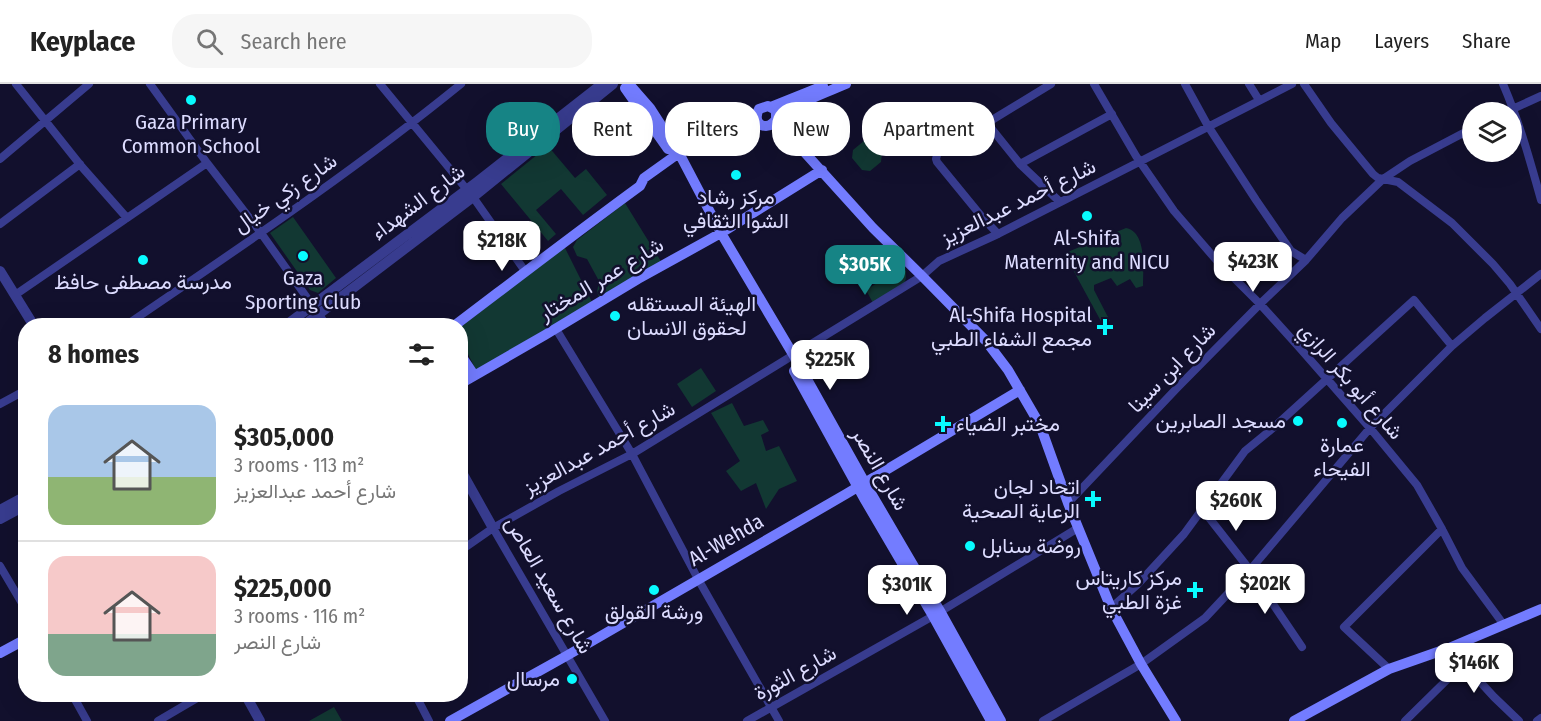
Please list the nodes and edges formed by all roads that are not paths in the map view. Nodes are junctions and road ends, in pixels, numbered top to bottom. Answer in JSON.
{"nodes":[{"id":1,"x":16,"y":84,"type":"edge"},
{"id":2,"x":89,"y":84,"type":"edge"},
{"id":3,"x":150,"y":84,"type":"edge"},
{"id":4,"x":380,"y":84,"type":"edge"},
{"id":5,"x":461,"y":84,"type":"edge"},
{"id":6,"x":602,"y":84,"type":"edge"},
{"id":7,"x":613,"y":84,"type":"edge"},
{"id":8,"x":623,"y":84,"type":"edge"},
{"id":9,"x":629,"y":84,"type":"edge"},
{"id":10,"x":828,"y":84,"type":"edge"},
{"id":11,"x":846,"y":84,"type":"edge"},
{"id":12,"x":1051,"y":84,"type":"edge"},
{"id":13,"x":1094,"y":84,"type":"edge"},
{"id":14,"x":1185,"y":84,"type":"edge"},
{"id":15,"x":1249,"y":84,"type":"edge"},
{"id":16,"x":1292,"y":84,"type":"edge"},
{"id":17,"x":1304,"y":84,"type":"edge"},
{"id":18,"x":1503,"y":84,"type":"edge"},
{"id":19,"x":1541,"y":96,"type":"edge"},
{"id":20,"x":1259,"y":100,"type":"junction"},
{"id":21,"x":806,"y":102,"type":"edge"},
{"id":22,"x":1508,"y":102,"type":"edge"},
{"id":23,"x":1522,"y":105,"type":"edge"},
{"id":24,"x":771,"y":107,"type":"joint"},
{"id":25,"x":760,"y":108,"type":"edge"},
{"id":26,"x":1112,"y":114,"type":"junction"},
{"id":27,"x":995,"y":118,"type":"edge"},
{"id":28,"x":46,"y":120,"type":"junction"},
{"id":29,"x":412,"y":123,"type":"junction"},
{"id":30,"x":760,"y":123,"type":"edge"},
{"id":31,"x":772,"y":124,"type":"edge"},
{"id":32,"x":764,"y":126,"type":"junction"},
{"id":33,"x":1208,"y":126,"type":"junction"},
{"id":34,"x":772,"y":131,"type":"edge"},
{"id":35,"x":995,"y":133,"type":"edge"},
{"id":36,"x":1462,"y":134,"type":"edge"},
{"id":37,"x":1522,"y":134,"type":"edge"},
{"id":38,"x":682,"y":156,"type":"edge"},
{"id":39,"x":808,"y":156,"type":"edge"},
{"id":40,"x":937,"y":156,"type":"edge"},
{"id":41,"x":678,"y":158,"type":"junction"},
{"id":42,"x":0,"y":159,"type":"edge"},
{"id":43,"x":1140,"y":161,"type":"junction"},
{"id":44,"x":207,"y":163,"type":"junction"},
{"id":45,"x":80,"y":164,"type":"junction"},
{"id":46,"x":1020,"y":164,"type":"junction"},
{"id":47,"x":822,"y":170,"type":"junction"},
{"id":48,"x":1383,"y":179,"type":"junction"},
{"id":49,"x":470,"y":193,"type":"junction"},
{"id":50,"x":1541,"y":200,"type":"edge"},
{"id":51,"x":1060,"y":202,"type":"junction"},
{"id":52,"x":127,"y":218,"type":"junction"},
{"id":53,"x":0,"y":224,"type":"edge"},
{"id":54,"x":261,"y":233,"type":"junction"},
{"id":55,"x":718,"y":234,"type":"junction"},
{"id":56,"x":998,"y":234,"type":"junction"},
{"id":57,"x":1306,"y":260,"type":"junction"},
{"id":58,"x":0,"y":271,"type":"edge"},
{"id":59,"x":525,"y":271,"type":"junction"},
{"id":60,"x":1541,"y":274,"type":"edge"},
{"id":61,"x":922,"y":276,"type":"junction"},
{"id":62,"x":1517,"y":293,"type":"junction"},
{"id":63,"x":15,"y":295,"type":"junction"},
{"id":64,"x":1260,"y":304,"type":"junction"},
{"id":65,"x":316,"y":310,"type":"junction"},
{"id":66,"x":29,"y":318,"type":"edge"},
{"id":67,"x":137,"y":318,"type":"edge"},
{"id":68,"x":300,"y":318,"type":"edge"},
{"id":69,"x":310,"y":318,"type":"edge"},
{"id":70,"x":322,"y":318,"type":"edge"},
{"id":71,"x":464,"y":318,"type":"edge"},
{"id":72,"x":556,"y":329,"type":"junction"},
{"id":73,"x":1541,"y":329,"type":"edge"},
{"id":74,"x":1452,"y":346,"type":"junction"},
{"id":75,"x":791,"y":358,"type":"junction"},
{"id":76,"x":468,"y":366,"type":"edge"},
{"id":77,"x":474,"y":375,"type":"junction"},
{"id":78,"x":1326,"y":378,"type":"junction"},
{"id":79,"x":468,"y":379,"type":"edge"},
{"id":80,"x":1020,"y":390,"type":"junction"},
{"id":81,"x":18,"y":394,"type":"edge"},
{"id":82,"x":0,"y":404,"type":"edge"},
{"id":83,"x":1370,"y":428,"type":"junction"},
{"id":84,"x":632,"y":454,"type":"junction"},
{"id":85,"x":468,"y":483,"type":"edge"},
{"id":86,"x":862,"y":485,"type":"junction"},
{"id":87,"x":18,"y":500,"type":"edge"},
{"id":88,"x":1068,"y":502,"type":"junction"},
{"id":89,"x":18,"y":509,"type":"edge"},
{"id":90,"x":0,"y":510,"type":"edge"},
{"id":91,"x":1203,"y":510,"type":"junction"},
{"id":92,"x":0,"y":519,"type":"edge"},
{"id":93,"x":494,"y":528,"type":"junction"},
{"id":94,"x":1078,"y":528,"type":"junction"},
{"id":95,"x":1442,"y":529,"type":"junction"},
{"id":96,"x":468,"y":546,"type":"edge"},
{"id":97,"x":0,"y":566,"type":"edge"},
{"id":98,"x":1250,"y":570,"type":"junction"},
{"id":99,"x":698,"y":579,"type":"junction"},
{"id":100,"x":18,"y":596,"type":"edge"},
{"id":101,"x":1111,"y":608,"type":"junction"},
{"id":102,"x":1541,"y":609,"type":"edge"},
{"id":103,"x":937,"y":614,"type":"junction"},
{"id":104,"x":1504,"y":625,"type":"junction"},
{"id":105,"x":18,"y":635,"type":"edge"},
{"id":106,"x":18,"y":643,"type":"edge"},
{"id":107,"x":0,"y":644,"type":"edge"},
{"id":108,"x":1302,"y":647,"type":"dead end"},
{"id":109,"x":1449,"y":648,"type":"junction"},
{"id":110,"x":0,"y":652,"type":"edge"},
{"id":111,"x":568,"y":655,"type":"junction"},
{"id":112,"x":1141,"y":664,"type":"junction"},
{"id":113,"x":1462,"y":664,"type":"junction"},
{"id":114,"x":1389,"y":669,"type":"junction"},
{"id":115,"x":76,"y":702,"type":"edge"},
{"id":116,"x":190,"y":702,"type":"edge"},
{"id":117,"x":249,"y":702,"type":"edge"},
{"id":118,"x":419,"y":702,"type":"edge"},
{"id":119,"x":771,"y":708,"type":"junction"},
{"id":120,"x":1541,"y":718,"type":"edge"},
{"id":121,"x":87,"y":721,"type":"edge"},
{"id":122,"x":158,"y":721,"type":"edge"},
{"id":123,"x":260,"y":721,"type":"edge"},
{"id":124,"x":429,"y":721,"type":"edge"},
{"id":125,"x":450,"y":721,"type":"edge"},
{"id":126,"x":605,"y":721,"type":"edge"},
{"id":127,"x":747,"y":721,"type":"edge"},
{"id":128,"x":779,"y":721,"type":"edge"},
{"id":129,"x":991,"y":721,"type":"edge"},
{"id":130,"x":1001,"y":721,"type":"edge"},
{"id":131,"x":1043,"y":721,"type":"edge"},
{"id":132,"x":1176,"y":721,"type":"edge"},
{"id":133,"x":1294,"y":721,"type":"edge"},
{"id":134,"x":1405,"y":721,"type":"edge"},
{"id":135,"x":1519,"y":721,"type":"edge"},
{"id":136,"x":1537,"y":721,"type":"edge"}],
"edges":[{"from":1,"to":28,"type":"street"},
{"from":2,"to":28,"type":"street"},
{"from":3,"to":44,"type":"street"},
{"from":4,"to":29,"type":"street"},
{"from":5,"to":29,"type":"street","name":"شارع زكي خيال"},
{"from":6,"to":49,"type":"street","name":"شارع الشهداء"},
{"from":7,"to":49,"type":"street","name":"شارع الشهداء"},
{"from":8,"to":41,"type":"main road"},
{"from":9,"to":41,"type":"main road","name":"شارع النصر"},
{"from":10,"to":24,"type":"main road"},
{"from":11,"to":21,"type":"main road"},
{"from":12,"to":27,"type":"street"},
{"from":13,"to":26,"type":"street","name":"شارع أبو بكر الرازي"},
{"from":14,"to":33,"type":"street"},
{"from":15,"to":20,"type":"street"},
{"from":16,"to":20,"type":"street","name":"شارع أحمد عبدالعزيز"},
{"from":17,"to":48,"type":"street"},
{"from":18,"to":22,"type":"street"},
{"from":19,"to":23,"type":"street"},
{"from":20,"to":33,"type":"street","name":"شارع أحمد عبدالعزيز"},
{"from":24,"to":25,"type":"main road"},
{"from":26,"to":43,"type":"street","name":"شارع أبو بكر الرازي"},
{"from":26,"to":46,"type":"street"},
{"from":28,"to":42,"type":"street"},
{"from":28,"to":45,"type":"street"},
{"from":29,"to":49,"type":"street"},
{"from":29,"to":54,"type":"street","name":"شارع زكي خيال"},
{"from":30,"to":32,"type":"main road"},
{"from":31,"to":32,"type":"main road"},
{"from":32,"to":34,"type":"main road"},
{"from":32,"to":41,"type":"main road"},
{"from":33,"to":43,"type":"street","name":"شارع أحمد عبدالعزيز"},
{"from":33,"to":57,"type":"street"},
{"from":35,"to":46,"type":"street"},
{"from":36,"to":48,"type":"street","name":"شارع ابن سينا"},
{"from":37,"to":50,"type":"street"},
{"from":38,"to":41,"type":"main road"},
{"from":39,"to":47,"type":"main road"},
{"from":40,"to":56,"type":"street"},
{"from":41,"to":55,"type":"main road","name":"شارع النصر"},
{"from":41,"to":59,"type":"main road","name":"شارع عمر المختار"},
{"from":43,"to":51,"type":"street","name":"شارع أحمد عبدالعزيز"},
{"from":43,"to":64,"type":"street","name":"شارع أبو بكر الرازي"},
{"from":44,"to":52,"type":"street"},
{"from":44,"to":54,"type":"street"},
{"from":45,"to":52,"type":"street"},
{"from":45,"to":53,"type":"street"},
{"from":46,"to":51,"type":"street"},
{"from":47,"to":55,"type":"main road","name":"شارع عمر المختار"},
{"from":47,"to":61,"type":"main road"},
{"from":48,"to":57,"type":"street","name":"شارع ابن سينا"},
{"from":48,"to":62,"type":"street"},
{"from":49,"to":59,"type":"street"},
{"from":49,"to":65,"type":"street","name":"شارع الشهداء"},
{"from":51,"to":56,"type":"street","name":"شارع أحمد عبدالعزيز"},
{"from":52,"to":63,"type":"street"},
{"from":54,"to":65,"type":"street"},
{"from":54,"to":67,"type":"street","name":"شارع زكي خيال"},
{"from":55,"to":72,"type":"main road","name":"شارع عمر المختار"},
{"from":55,"to":75,"type":"main road","name":"شارع النصر"},
{"from":56,"to":61,"type":"street","name":"شارع أحمد عبدالعزيز"},
{"from":57,"to":64,"type":"street","name":"شارع ابن سينا"},
{"from":58,"to":63,"type":"street"},
{"from":59,"to":71,"type":"main road","name":"شارع عمر المختار"},
{"from":60,"to":62,"type":"street"},
{"from":61,"to":75,"type":"street","name":"شارع أحمد عبدالعزيز"},
{"from":61,"to":80,"type":"main road"},
{"from":62,"to":73,"type":"street"},
{"from":62,"to":74,"type":"street"},
{"from":63,"to":66,"type":"street"},
{"from":64,"to":78,"type":"street","name":"شارع أبو بكر الرازي"},
{"from":64,"to":88,"type":"street","name":"شارع ابن سينا"},
{"from":65,"to":68,"type":"street","name":"شارع الشهداء"},
{"from":65,"to":69,"type":"street","name":"شارع الشهداء"},
{"from":65,"to":70,"type":"street"},
{"from":72,"to":77,"type":"main road","name":"شارع عمر المختار"},
{"from":72,"to":84,"type":"street"},
{"from":74,"to":78,"type":"street"},
{"from":74,"to":83,"type":"street"},
{"from":75,"to":84,"type":"street","name":"شارع أحمد عبدالعزيز"},
{"from":75,"to":86,"type":"main road","name":"شارع النصر"},
{"from":76,"to":77,"type":"main road"},
{"from":77,"to":79,"type":"main road","name":"شارع عمر المختار"},
{"from":78,"to":83,"type":"street","name":"شارع أبو بكر الرازي"},
{"from":78,"to":91,"type":"street"},
{"from":80,"to":86,"type":"main road","name":"Al-Wehda"},
{"from":80,"to":88,"type":"main road"},
{"from":81,"to":82,"type":"street"},
{"from":83,"to":95,"type":"street","name":"شارع أبو بكر الرازي"},
{"from":83,"to":98,"type":"street"},
{"from":84,"to":93,"type":"street","name":"شارع أحمد عبدالعزيز"},
{"from":84,"to":99,"type":"street"},
{"from":85,"to":93,"type":"street","name":"شارع سعيد العاص"},
{"from":86,"to":99,"type":"main road","name":"Al-Wehda"},
{"from":86,"to":103,"type":"main road","name":"شارع النصر"},
{"from":87,"to":90,"type":"street"},
{"from":88,"to":94,"type":"main road"},
{"from":89,"to":92,"type":"street"},
{"from":91,"to":98,"type":"street"},
{"from":91,"to":101,"type":"street"},
{"from":93,"to":96,"type":"street","name":"شارع أحمد عبدالعزيز"},
{"from":93,"to":111,"type":"street","name":"شارع سعيد العاص"},
{"from":94,"to":101,"type":"main road"},
{"from":94,"to":103,"type":"street","name":"شارع الثورة"},
{"from":95,"to":104,"type":"street","name":"شارع أبو بكر الرازي"},
{"from":95,"to":114,"type":"street"},
{"from":97,"to":100,"type":"street"},
{"from":98,"to":108,"type":"street"},
{"from":98,"to":112,"type":"street"},
{"from":99,"to":111,"type":"main road","name":"Al-Wehda"},
{"from":99,"to":119,"type":"street"},
{"from":101,"to":112,"type":"main road"},
{"from":102,"to":104,"type":"main road"},
{"from":103,"to":119,"type":"street","name":"شارع الثورة"},
{"from":103,"to":129,"type":"main road","name":"شارع النصر"},
{"from":103,"to":130,"type":"main road","name":"شارع النصر"},
{"from":104,"to":109,"type":"main road"},
{"from":105,"to":107,"type":"main road"},
{"from":106,"to":110,"type":"main road"},
{"from":109,"to":113,"type":"street"},
{"from":109,"to":114,"type":"main road"},
{"from":111,"to":125,"type":"main road","name":"Al-Wehda"},
{"from":111,"to":126,"type":"street","name":"شارع سعيد العاص"},
{"from":112,"to":131,"type":"street"},
{"from":112,"to":132,"type":"main road"},
{"from":113,"to":134,"type":"street"},
{"from":113,"to":135,"type":"street"},
{"from":114,"to":133,"type":"main road"},
{"from":115,"to":121,"type":"street"},
{"from":116,"to":122,"type":"street"},
{"from":117,"to":123,"type":"street"},
{"from":118,"to":124,"type":"street"},
{"from":119,"to":127,"type":"street","name":"شارع الثورة"},
{"from":119,"to":128,"type":"street"},
{"from":120,"to":136,"type":"street"}]}
